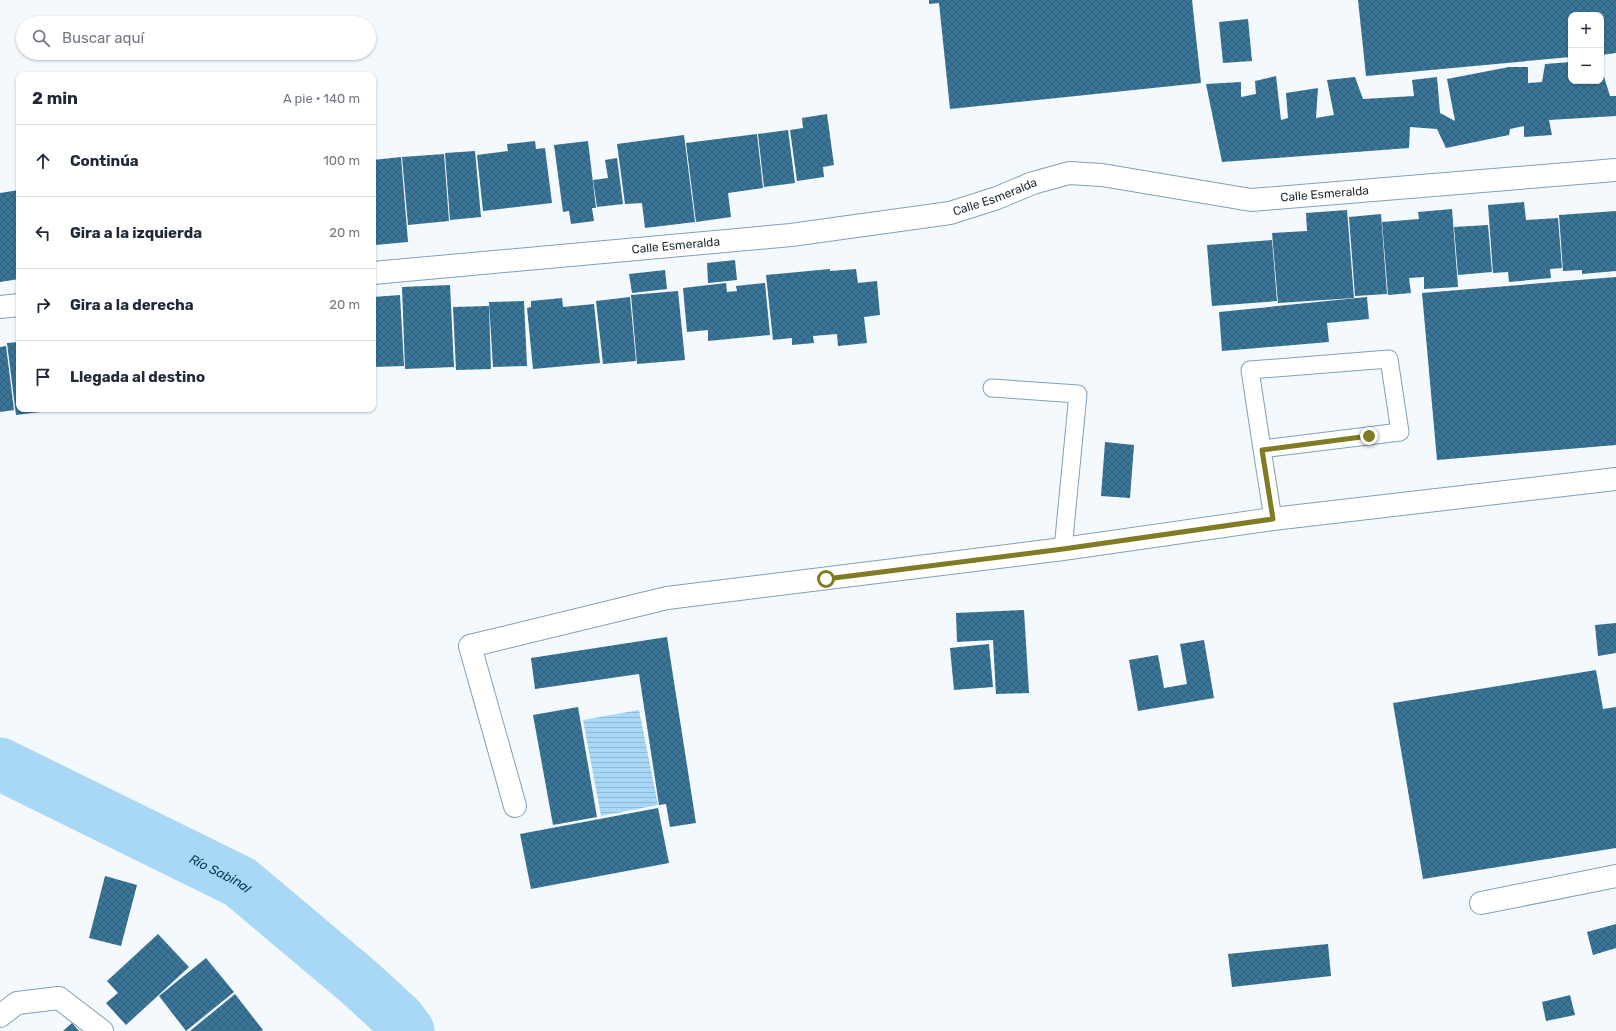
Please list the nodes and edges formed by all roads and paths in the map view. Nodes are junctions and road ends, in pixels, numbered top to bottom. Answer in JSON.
{"nodes":[{"id":1,"x":1616,"y":170,"type":"edge"},
{"id":2,"x":376,"y":273,"type":"edge"},
{"id":3,"x":16,"y":305,"type":"edge"},
{"id":4,"x":0,"y":307,"type":"edge"},
{"id":5,"x":992,"y":388,"type":"dead end"},
{"id":6,"x":1262,"y":450,"type":"junction"},
{"id":7,"x":1616,"y":479,"type":"edge"},
{"id":8,"x":1273,"y":519,"type":"junction"},
{"id":9,"x":1063,"y":549,"type":"junction"},
{"id":10,"x":515,"y":806,"type":"dead end"},
{"id":11,"x":1616,"y":876,"type":"edge"},
{"id":12,"x":1481,"y":903,"type":"dead end"},
{"id":13,"x":8,"y":1009,"type":"edge"},
{"id":14,"x":102,"y":1031,"type":"edge"}],
"edges":[{"from":1,"to":2,"type":"street","name":"Calle Esmeralda"},
{"from":3,"to":4,"type":"street"},
{"from":5,"to":9,"type":"lane"},
{"from":6,"to":6,"type":"lane"},
{"from":6,"to":8,"type":"lane"},
{"from":7,"to":8,"type":"street"},
{"from":8,"to":9,"type":"street"},
{"from":9,"to":10,"type":"street"},
{"from":11,"to":12,"type":"street"},
{"from":13,"to":14,"type":"street"}]}
